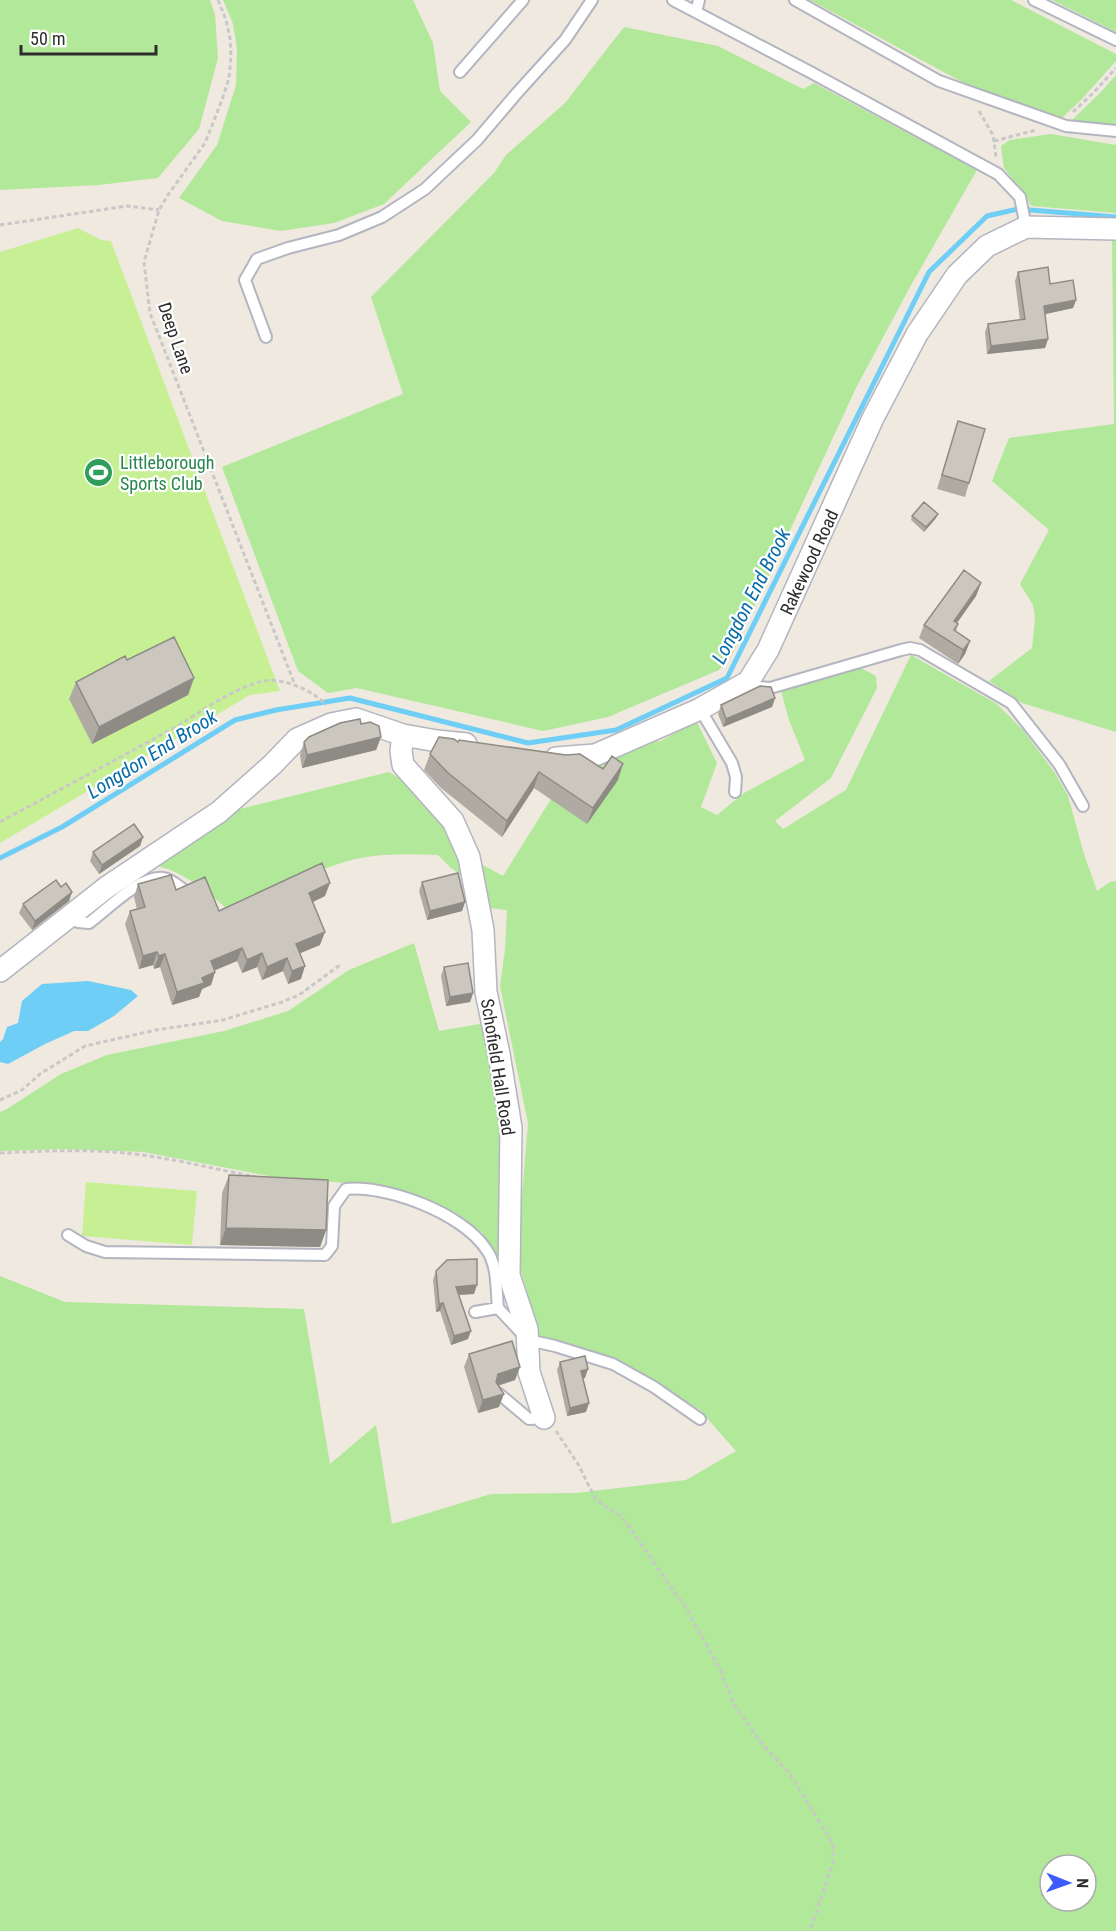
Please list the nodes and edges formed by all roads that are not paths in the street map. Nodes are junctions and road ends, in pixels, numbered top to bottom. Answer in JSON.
{"nodes":[{"id":1,"x":523,"y":0,"type":"edge"},
{"id":2,"x":592,"y":0,"type":"edge"},
{"id":3,"x":673,"y":0,"type":"edge"},
{"id":4,"x":699,"y":0,"type":"edge"},
{"id":5,"x":795,"y":0,"type":"edge"},
{"id":6,"x":1034,"y":0,"type":"edge"},
{"id":7,"x":696,"y":12,"type":"junction"},
{"id":8,"x":1116,"y":40,"type":"edge"},
{"id":9,"x":460,"y":72,"type":"dead end"},
{"id":10,"x":1116,"y":131,"type":"edge"},
{"id":11,"x":1025,"y":222,"type":"junction"},
{"id":12,"x":1116,"y":229,"type":"edge"},
{"id":13,"x":266,"y":337,"type":"dead end"},
{"id":14,"x":748,"y":682,"type":"junction"},
{"id":15,"x":700,"y":710,"type":"junction"},
{"id":16,"x":403,"y":735,"type":"junction"},
{"id":17,"x":489,"y":747,"type":"edge"},
{"id":18,"x":541,"y":755,"type":"edge"},
{"id":19,"x":735,"y":792,"type":"dead end"},
{"id":20,"x":1083,"y":806,"type":"dead end"},
{"id":21,"x":184,"y":890,"type":"edge"},
{"id":22,"x":70,"y":917,"type":"junction"},
{"id":23,"x":0,"y":971,"type":"edge"},
{"id":24,"x":68,"y":1235,"type":"dead end"},
{"id":25,"x":498,"y":1308,"type":"junction"},
{"id":26,"x":475,"y":1312,"type":"dead end"},
{"id":27,"x":528,"y":1340,"type":"junction"},
{"id":28,"x":498,"y":1393,"type":"edge"},
{"id":29,"x":544,"y":1418,"type":"joint"},
{"id":30,"x":700,"y":1419,"type":"dead end"}],
"edges":[{"from":1,"to":9,"type":"lane"},
{"from":2,"to":13,"type":"lane"},
{"from":3,"to":7,"type":"lane"},
{"from":4,"to":7,"type":"lane"},
{"from":5,"to":10,"type":"lane"},
{"from":6,"to":8,"type":"lane"},
{"from":7,"to":11,"type":"lane"},
{"from":11,"to":12,"type":"street","name":"Rakewood Road"},
{"from":11,"to":14,"type":"street","name":"Rakewood Road"},
{"from":14,"to":15,"type":"street","name":"Rakewood Road"},
{"from":14,"to":20,"type":"lane"},
{"from":15,"to":18,"type":"street","name":"Rakewood Road"},
{"from":15,"to":19,"type":"lane"},
{"from":16,"to":17,"type":"street"},
{"from":16,"to":22,"type":"street"},
{"from":16,"to":27,"type":"street","name":"Schofield Hall Road"},
{"from":21,"to":22,"type":"lane"},
{"from":22,"to":23,"type":"street"},
{"from":24,"to":25,"type":"lane"},
{"from":25,"to":26,"type":"lane"},
{"from":25,"to":27,"type":"lane"},
{"from":27,"to":29,"type":"street","name":"Schofield Hall Road"},
{"from":27,"to":30,"type":"lane"},
{"from":28,"to":29,"type":"lane"}]}
